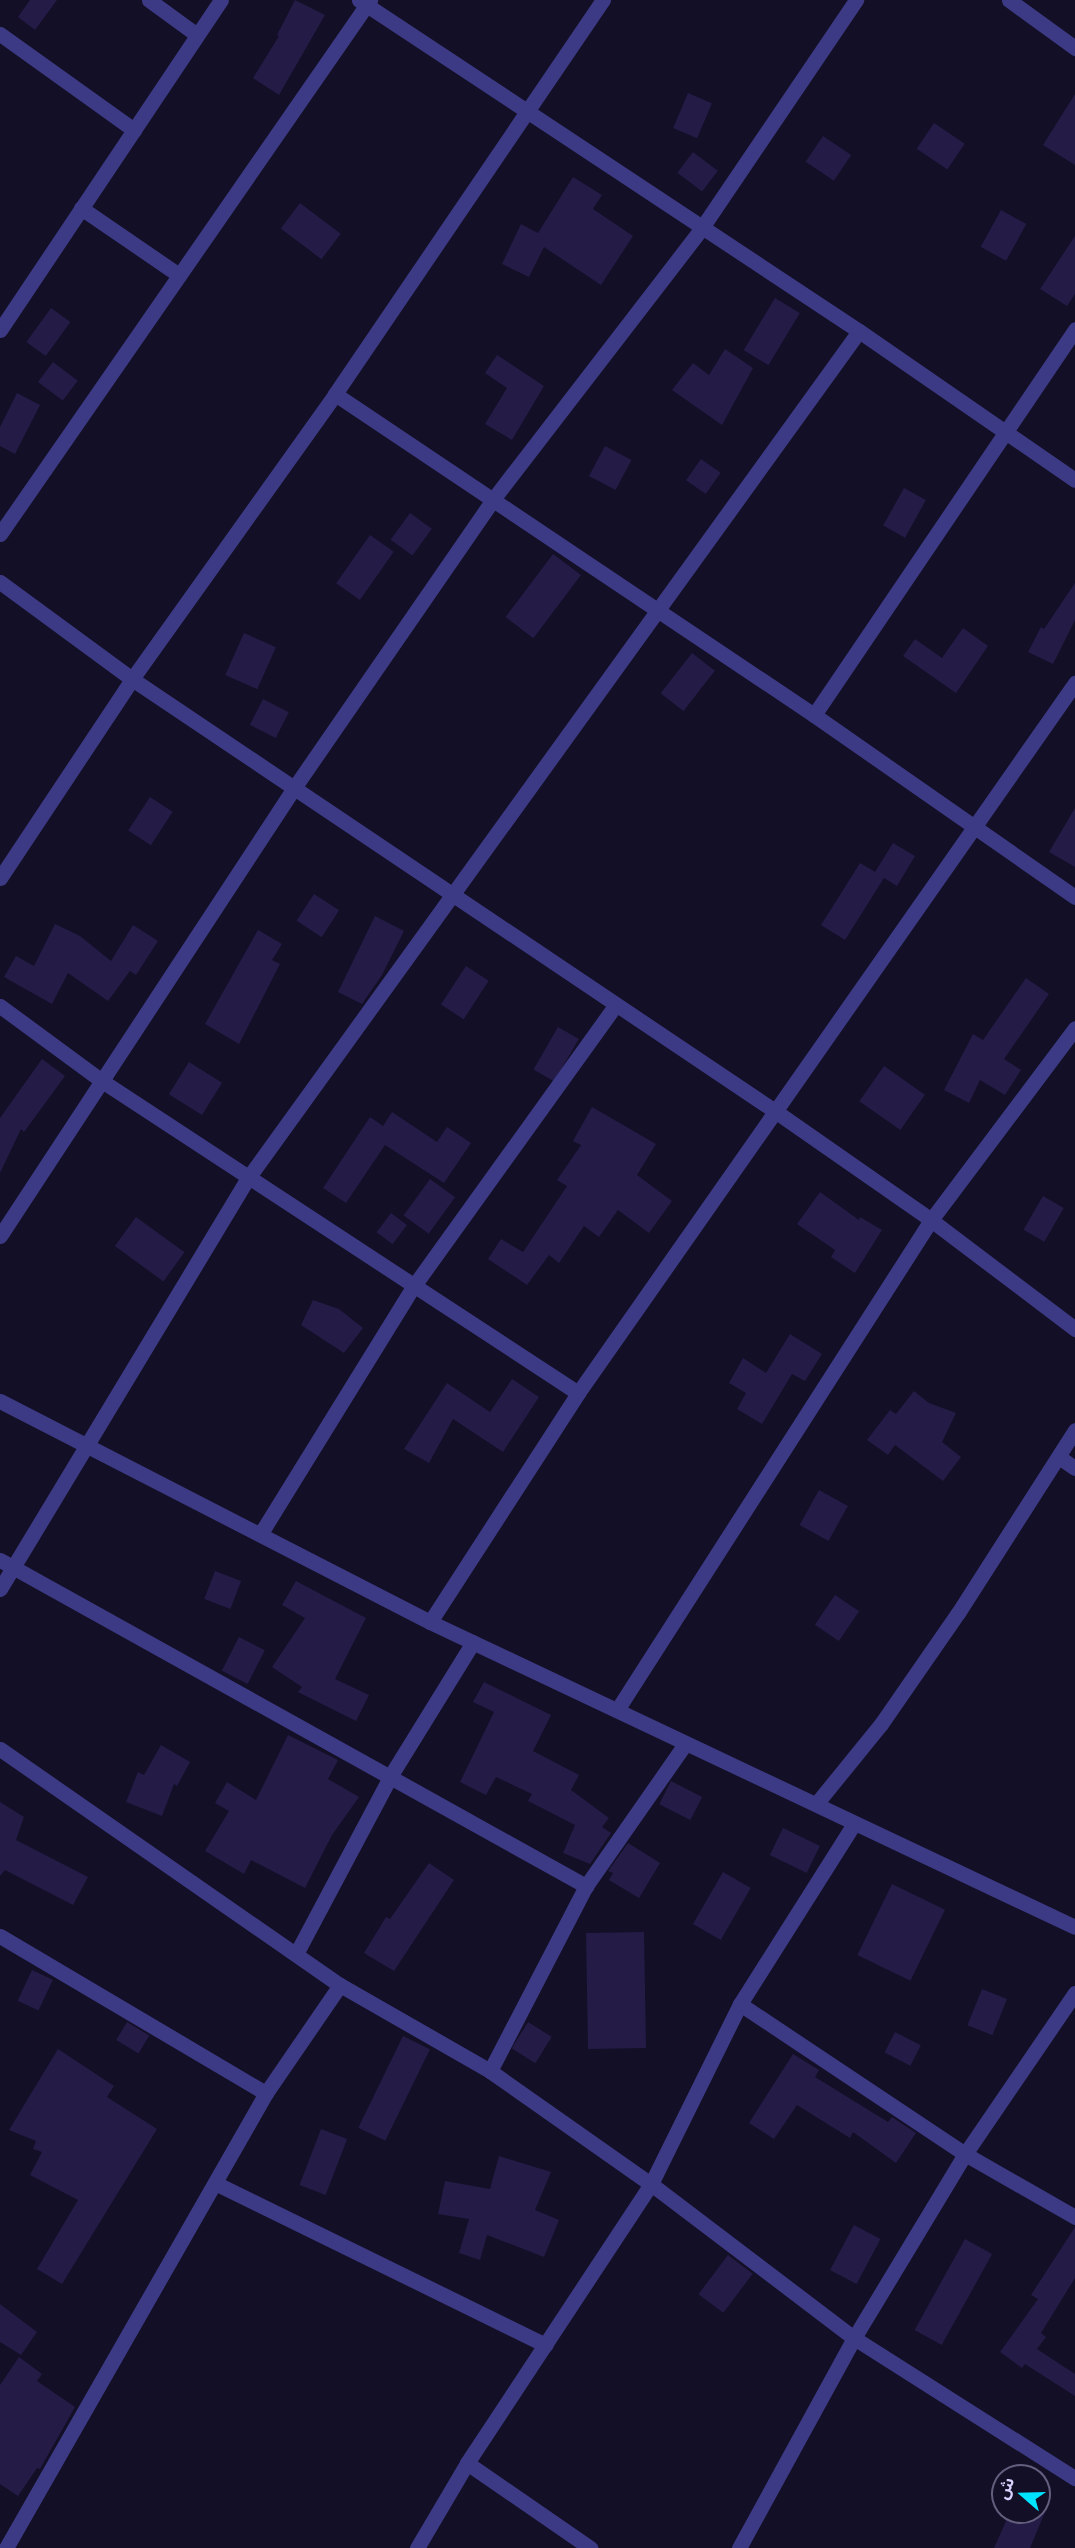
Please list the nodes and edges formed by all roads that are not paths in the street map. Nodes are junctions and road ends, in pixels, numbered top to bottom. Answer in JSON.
{"nodes":[{"id":1,"x":149,"y":0,"type":"edge"},
{"id":2,"x":221,"y":0,"type":"edge"},
{"id":3,"x":603,"y":0,"type":"edge"},
{"id":4,"x":856,"y":0,"type":"edge"},
{"id":5,"x":1009,"y":0,"type":"edge"},
{"id":6,"x":365,"y":2,"type":"edge"},
{"id":7,"x":0,"y":34,"type":"edge"},
{"id":8,"x":197,"y":34,"type":"junction"},
{"id":9,"x":1075,"y":48,"type":"edge"},
{"id":10,"x":527,"y":110,"type":"junction"},
{"id":11,"x":134,"y":130,"type":"junction"},
{"id":12,"x":81,"y":208,"type":"junction"},
{"id":13,"x":701,"y":228,"type":"junction"},
{"id":14,"x":179,"y":275,"type":"junction"},
{"id":15,"x":2,"y":320,"type":"edge"},
{"id":16,"x":1075,"y":329,"type":"edge"},
{"id":17,"x":859,"y":331,"type":"junction"},
{"id":18,"x":335,"y":394,"type":"junction"},
{"id":19,"x":1004,"y":433,"type":"junction"},
{"id":20,"x":1075,"y":480,"type":"edge"},
{"id":21,"x":494,"y":498,"type":"junction"},
{"id":22,"x":0,"y":534,"type":"edge"},
{"id":23,"x":0,"y":582,"type":"edge"},
{"id":24,"x":656,"y":609,"type":"junction"},
{"id":25,"x":132,"y":679,"type":"junction"},
{"id":26,"x":1075,"y":683,"type":"edge"},
{"id":27,"x":814,"y":714,"type":"junction"},
{"id":28,"x":294,"y":788,"type":"junction"},
{"id":29,"x":975,"y":826,"type":"junction"},
{"id":30,"x":0,"y":878,"type":"edge"},
{"id":31,"x":453,"y":895,"type":"junction"},
{"id":32,"x":1075,"y":897,"type":"edge"},
{"id":33,"x":616,"y":1005,"type":"junction"},
{"id":34,"x":0,"y":1006,"type":"edge"},
{"id":35,"x":1075,"y":1028,"type":"edge"},
{"id":36,"x":102,"y":1081,"type":"junction"},
{"id":37,"x":775,"y":1111,"type":"junction"},
{"id":38,"x":248,"y":1178,"type":"junction"},
{"id":39,"x":931,"y":1221,"type":"junction"},
{"id":40,"x":0,"y":1236,"type":"edge"},
{"id":41,"x":413,"y":1287,"type":"junction"},
{"id":42,"x":1075,"y":1329,"type":"edge"},
{"id":43,"x":578,"y":1393,"type":"junction"},
{"id":44,"x":0,"y":1401,"type":"edge"},
{"id":45,"x":1075,"y":1430,"type":"edge"},
{"id":46,"x":87,"y":1445,"type":"junction"},
{"id":47,"x":1059,"y":1457,"type":"junction"},
{"id":48,"x":1075,"y":1468,"type":"edge"},
{"id":49,"x":261,"y":1533,"type":"junction"},
{"id":50,"x":5,"y":1564,"type":"edge"},
{"id":51,"x":0,"y":1589,"type":"edge"},
{"id":52,"x":430,"y":1622,"type":"junction"},
{"id":53,"x":473,"y":1642,"type":"junction"},
{"id":54,"x":617,"y":1710,"type":"junction"},
{"id":55,"x":685,"y":1744,"type":"junction"},
{"id":56,"x":0,"y":1749,"type":"edge"},
{"id":57,"x":391,"y":1775,"type":"junction"},
{"id":58,"x":816,"y":1804,"type":"junction"},
{"id":59,"x":854,"y":1824,"type":"junction"},
{"id":60,"x":586,"y":1886,"type":"junction"},
{"id":61,"x":1075,"y":1927,"type":"edge"},
{"id":62,"x":0,"y":1936,"type":"edge"},
{"id":63,"x":296,"y":1954,"type":"junction"},
{"id":64,"x":340,"y":1985,"type":"junction"},
{"id":65,"x":1075,"y":1993,"type":"edge"},
{"id":66,"x":740,"y":2004,"type":"junction"},
{"id":67,"x":490,"y":2071,"type":"junction"},
{"id":68,"x":266,"y":2093,"type":"junction"},
{"id":69,"x":965,"y":2154,"type":"junction"},
{"id":70,"x":215,"y":2182,"type":"junction"},
{"id":71,"x":651,"y":2184,"type":"junction"},
{"id":72,"x":1075,"y":2217,"type":"edge"},
{"id":73,"x":854,"y":2338,"type":"junction"},
{"id":74,"x":544,"y":2345,"type":"junction"},
{"id":75,"x":466,"y":2463,"type":"junction"},
{"id":76,"x":1075,"y":2478,"type":"edge"},
{"id":77,"x":3,"y":2548,"type":"edge"},
{"id":78,"x":417,"y":2548,"type":"edge"},
{"id":79,"x":590,"y":2548,"type":"edge"},
{"id":80,"x":739,"y":2548,"type":"edge"}],
"edges":[{"from":1,"to":8,"type":"street"},
{"from":2,"to":8,"type":"street"},
{"from":3,"to":10,"type":"street"},
{"from":4,"to":13,"type":"street"},
{"from":5,"to":9,"type":"street"},
{"from":6,"to":10,"type":"street"},
{"from":6,"to":14,"type":"street"},
{"from":7,"to":11,"type":"street"},
{"from":8,"to":11,"type":"street"},
{"from":10,"to":13,"type":"street"},
{"from":10,"to":18,"type":"street"},
{"from":11,"to":12,"type":"street"},
{"from":12,"to":14,"type":"street"},
{"from":12,"to":15,"type":"street"},
{"from":13,"to":17,"type":"street"},
{"from":13,"to":21,"type":"street"},
{"from":14,"to":22,"type":"street"},
{"from":16,"to":19,"type":"street"},
{"from":17,"to":19,"type":"street"},
{"from":17,"to":24,"type":"street"},
{"from":18,"to":21,"type":"street"},
{"from":18,"to":25,"type":"street"},
{"from":19,"to":20,"type":"street"},
{"from":19,"to":27,"type":"street"},
{"from":21,"to":24,"type":"street"},
{"from":21,"to":28,"type":"street"},
{"from":23,"to":25,"type":"street"},
{"from":24,"to":27,"type":"street"},
{"from":24,"to":31,"type":"street"},
{"from":25,"to":28,"type":"street"},
{"from":25,"to":30,"type":"street"},
{"from":26,"to":29,"type":"street"},
{"from":27,"to":29,"type":"street"},
{"from":28,"to":31,"type":"street"},
{"from":28,"to":36,"type":"street"},
{"from":29,"to":32,"type":"street"},
{"from":29,"to":37,"type":"street"},
{"from":31,"to":33,"type":"street"},
{"from":31,"to":38,"type":"street"},
{"from":33,"to":37,"type":"street"},
{"from":33,"to":41,"type":"street"},
{"from":34,"to":36,"type":"street"},
{"from":35,"to":39,"type":"street"},
{"from":36,"to":38,"type":"street"},
{"from":36,"to":40,"type":"street"},
{"from":37,"to":39,"type":"street"},
{"from":37,"to":43,"type":"street"},
{"from":38,"to":41,"type":"street"},
{"from":38,"to":46,"type":"street"},
{"from":39,"to":42,"type":"street"},
{"from":39,"to":54,"type":"street"},
{"from":41,"to":43,"type":"street"},
{"from":41,"to":49,"type":"street"},
{"from":43,"to":52,"type":"street"},
{"from":44,"to":46,"type":"street"},
{"from":45,"to":47,"type":"street"},
{"from":46,"to":49,"type":"street"},
{"from":46,"to":50,"type":"street"},
{"from":47,"to":48,"type":"street"},
{"from":47,"to":58,"type":"street"},
{"from":49,"to":52,"type":"street"},
{"from":50,"to":51,"type":"street"},
{"from":50,"to":57,"type":"street"},
{"from":52,"to":53,"type":"street"},
{"from":53,"to":54,"type":"street"},
{"from":53,"to":57,"type":"street"},
{"from":54,"to":55,"type":"street"},
{"from":55,"to":58,"type":"street"},
{"from":55,"to":60,"type":"street"},
{"from":56,"to":63,"type":"street"},
{"from":57,"to":60,"type":"street"},
{"from":57,"to":63,"type":"street"},
{"from":58,"to":59,"type":"street"},
{"from":59,"to":61,"type":"street"},
{"from":59,"to":66,"type":"street"},
{"from":60,"to":67,"type":"street"},
{"from":62,"to":68,"type":"street"},
{"from":63,"to":64,"type":"street"},
{"from":64,"to":67,"type":"street"},
{"from":64,"to":68,"type":"street"},
{"from":65,"to":69,"type":"street"},
{"from":66,"to":69,"type":"street"},
{"from":66,"to":71,"type":"street"},
{"from":67,"to":71,"type":"street"},
{"from":68,"to":70,"type":"street"},
{"from":69,"to":72,"type":"street"},
{"from":69,"to":73,"type":"street"},
{"from":70,"to":74,"type":"street"},
{"from":70,"to":77,"type":"street"},
{"from":71,"to":73,"type":"street"},
{"from":71,"to":74,"type":"street"},
{"from":73,"to":76,"type":"street"},
{"from":73,"to":80,"type":"street"},
{"from":74,"to":75,"type":"street"},
{"from":75,"to":78,"type":"street"},
{"from":75,"to":79,"type":"street"}]}
